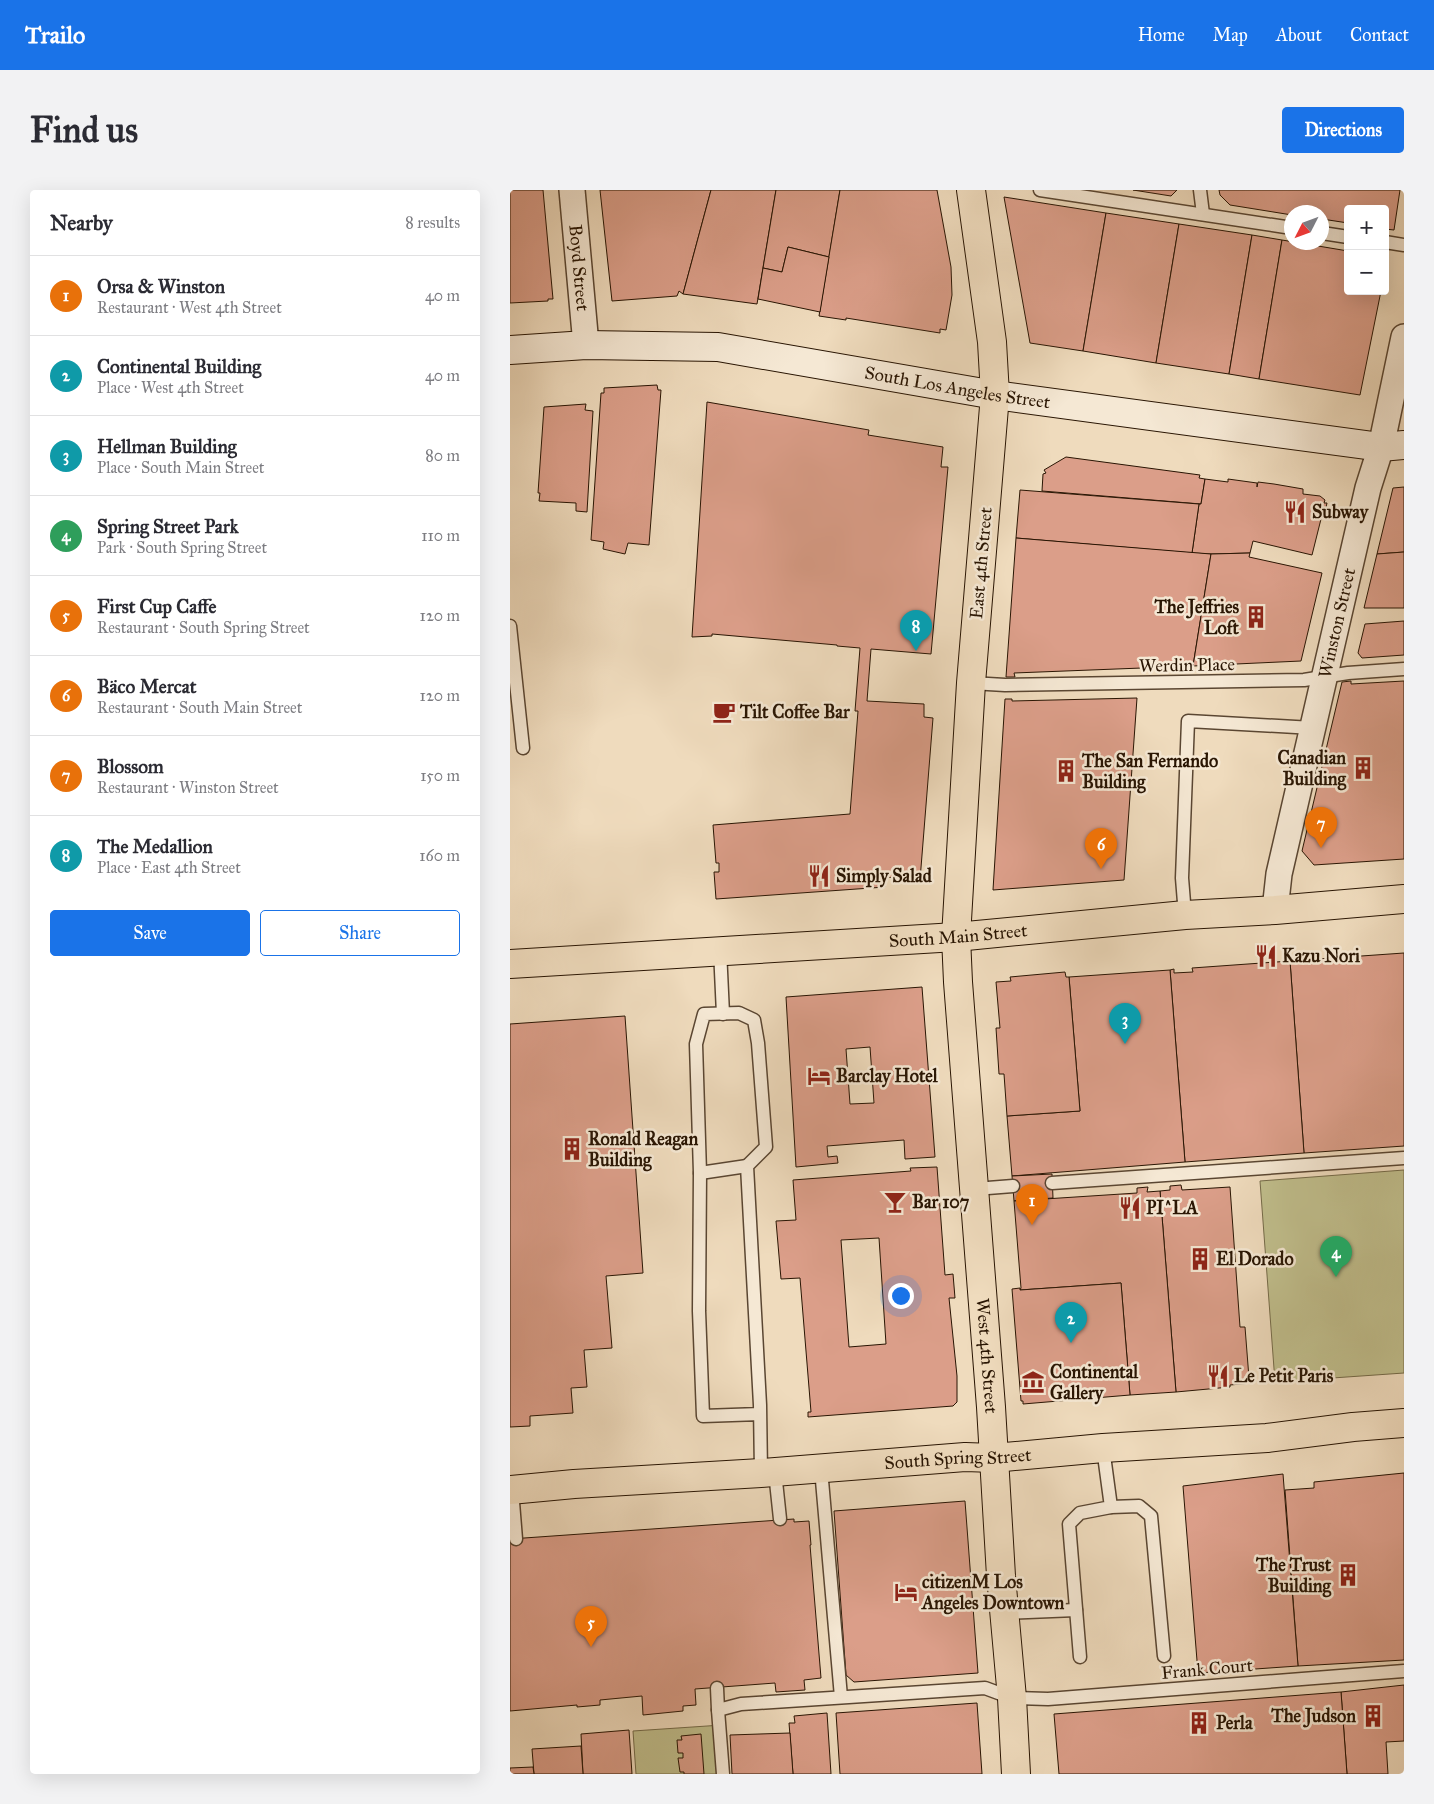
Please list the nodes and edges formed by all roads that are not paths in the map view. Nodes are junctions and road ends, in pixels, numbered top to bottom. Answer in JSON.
{"nodes":[{"id":1,"x":572,"y":190,"type":"edge"},
{"id":2,"x":971,"y":190,"type":"edge"},
{"id":3,"x":1040,"y":190,"type":"edge"},
{"id":4,"x":1200,"y":190,"type":"edge"},
{"id":5,"x":1203,"y":214,"type":"junction"},
{"id":6,"x":1284,"y":227,"type":"edge"},
{"id":7,"x":1329,"y":234,"type":"edge"},
{"id":8,"x":1344,"y":236,"type":"edge"},
{"id":9,"x":1389,"y":243,"type":"edge"},
{"id":10,"x":1404,"y":245,"type":"edge"},
{"id":11,"x":1404,"y":338,"type":"edge"},
{"id":12,"x":586,"y":345,"type":"junction"},
{"id":13,"x":510,"y":350,"type":"edge"},
{"id":14,"x":995,"y":396,"type":"junction"},
{"id":15,"x":1393,"y":446,"type":"edge"},
{"id":16,"x":510,"y":626,"type":"edge"},
{"id":17,"x":1404,"y":669,"type":"edge"},
{"id":18,"x":1323,"y":678,"type":"junction"},
{"id":19,"x":971,"y":683,"type":"junction"},
{"id":20,"x":1313,"y":728,"type":"junction"},
{"id":21,"x":523,"y":748,"type":"dead end"},
{"id":22,"x":1404,"y":899,"type":"edge"},
{"id":23,"x":1275,"y":910,"type":"junction"},
{"id":24,"x":1185,"y":915,"type":"junction"},
{"id":25,"x":956,"y":937,"type":"junction"},
{"id":26,"x":720,"y":950,"type":"junction"},
{"id":27,"x":510,"y":964,"type":"edge"},
{"id":28,"x":723,"y":1014,"type":"junction"},
{"id":29,"x":1404,"y":1158,"type":"edge"},
{"id":30,"x":747,"y":1166,"type":"junction"},
{"id":31,"x":700,"y":1173,"type":"junction"},
{"id":32,"x":1052,"y":1183,"type":"dead end"},
{"id":33,"x":1013,"y":1186,"type":"dead end"},
{"id":34,"x":975,"y":1189,"type":"junction"},
{"id":35,"x":760,"y":1414,"type":"junction"},
{"id":36,"x":1404,"y":1424,"type":"edge"},
{"id":37,"x":1103,"y":1448,"type":"junction"},
{"id":38,"x":994,"y":1458,"type":"junction"},
{"id":39,"x":820,"y":1469,"type":"junction"},
{"id":40,"x":768,"y":1473,"type":"junction"},
{"id":41,"x":511,"y":1490,"type":"edge"},
{"id":42,"x":1111,"y":1507,"type":"junction"},
{"id":43,"x":780,"y":1520,"type":"dead end"},
{"id":44,"x":516,"y":1539,"type":"dead end"},
{"id":45,"x":1076,"y":1610,"type":"junction"},
{"id":46,"x":1004,"y":1613,"type":"junction"},
{"id":47,"x":1164,"y":1656,"type":"dead end"},
{"id":48,"x":1080,"y":1657,"type":"dead end"},
{"id":49,"x":1404,"y":1671,"type":"edge"},
{"id":50,"x":717,"y":1688,"type":"dead end"},
{"id":51,"x":841,"y":1697,"type":"junction"},
{"id":52,"x":1012,"y":1698,"type":"junction"},
{"id":53,"x":718,"y":1710,"type":"junction"},
{"id":54,"x":723,"y":1774,"type":"edge"},
{"id":55,"x":1016,"y":1774,"type":"edge"}],
"edges":[{"from":1,"to":12,"type":"street","name":"Boyd Street"},
{"from":2,"to":14,"type":"main road","name":"East 4th Street"},
{"from":3,"to":5,"type":"lane"},
{"from":4,"to":5,"type":"lane"},
{"from":5,"to":6,"type":"lane"},
{"from":7,"to":8,"type":"lane"},
{"from":9,"to":10,"type":"lane"},
{"from":11,"to":15,"type":"street","name":"Winston Street"},
{"from":12,"to":13,"type":"main road","name":"South Los Angeles Street"},
{"from":12,"to":14,"type":"main road","name":"South Los Angeles Street"},
{"from":14,"to":15,"type":"main road","name":"South Los Angeles Street"},
{"from":14,"to":19,"type":"main road","name":"East 4th Street"},
{"from":15,"to":18,"type":"street","name":"Winston Street"},
{"from":16,"to":21,"type":"lane"},
{"from":17,"to":18,"type":"lane","name":"Werdin Place"},
{"from":18,"to":19,"type":"lane","name":"Werdin Place"},
{"from":18,"to":20,"type":"street","name":"Winston Street"},
{"from":19,"to":25,"type":"main road","name":"East 4th Street"},
{"from":20,"to":23,"type":"street","name":"Winston Street"},
{"from":20,"to":24,"type":"lane"},
{"from":22,"to":23,"type":"main road","name":"South Main Street"},
{"from":23,"to":24,"type":"main road","name":"South Main Street"},
{"from":24,"to":25,"type":"main road","name":"South Main Street"},
{"from":25,"to":26,"type":"main road","name":"South Main Street"},
{"from":25,"to":34,"type":"main road","name":"West 4th Street"},
{"from":26,"to":27,"type":"main road","name":"South Main Street"},
{"from":26,"to":28,"type":"lane"},
{"from":28,"to":30,"type":"lane"},
{"from":28,"to":31,"type":"lane"},
{"from":29,"to":32,"type":"lane"},
{"from":30,"to":31,"type":"lane"},
{"from":30,"to":35,"type":"lane"},
{"from":31,"to":35,"type":"lane"},
{"from":33,"to":34,"type":"lane"},
{"from":34,"to":38,"type":"main road","name":"West 4th Street"},
{"from":35,"to":40,"type":"lane"},
{"from":36,"to":37,"type":"main road","name":"South Spring Street"},
{"from":37,"to":38,"type":"main road","name":"South Spring Street"},
{"from":37,"to":42,"type":"lane"},
{"from":38,"to":39,"type":"main road","name":"South Spring Street"},
{"from":38,"to":46,"type":"main road","name":"West 4th Street"},
{"from":39,"to":40,"type":"main road","name":"South Spring Street"},
{"from":39,"to":51,"type":"lane"},
{"from":40,"to":41,"type":"main road","name":"South Spring Street"},
{"from":40,"to":43,"type":"lane"},
{"from":41,"to":44,"type":"lane"},
{"from":42,"to":45,"type":"lane"},
{"from":42,"to":47,"type":"lane"},
{"from":45,"to":46,"type":"lane"},
{"from":45,"to":48,"type":"lane"},
{"from":46,"to":52,"type":"main road","name":"West 4th Street"},
{"from":49,"to":52,"type":"lane","name":"Frank Court"},
{"from":50,"to":53,"type":"lane"},
{"from":51,"to":52,"type":"lane","name":"Frank Court"},
{"from":51,"to":53,"type":"lane","name":"Frank Court"},
{"from":52,"to":55,"type":"main road","name":"West 4th Street"},
{"from":53,"to":54,"type":"lane"}]}
